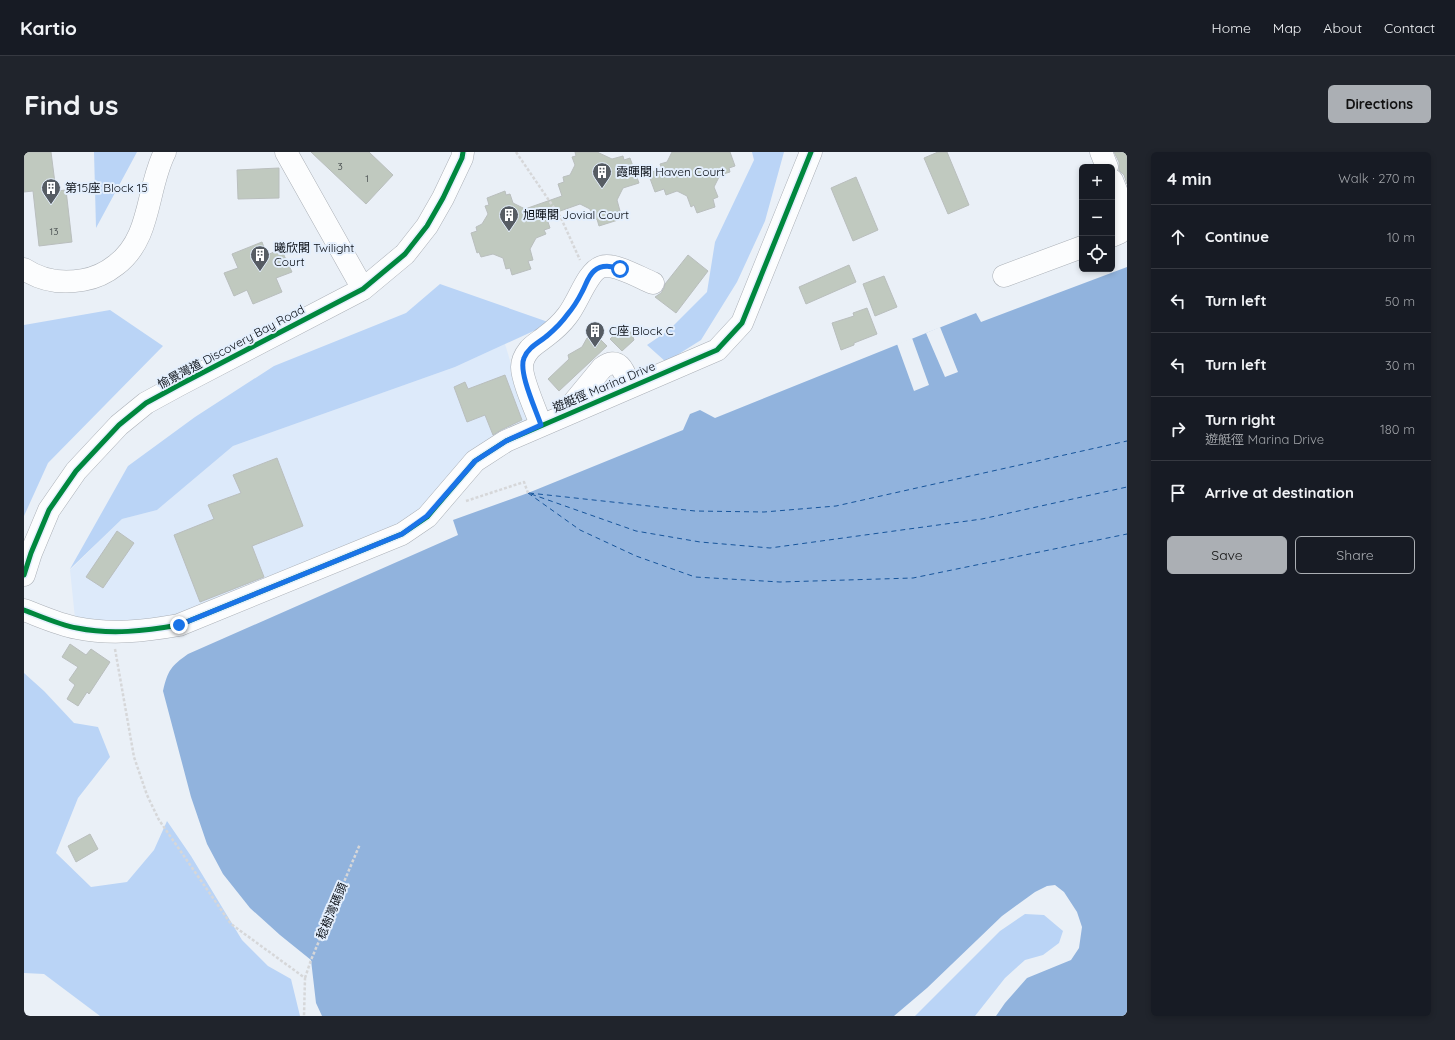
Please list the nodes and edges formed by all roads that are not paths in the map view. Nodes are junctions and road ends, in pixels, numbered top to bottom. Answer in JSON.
{"nodes":[{"id":1,"x":165,"y":152,"type":"edge"},
{"id":2,"x":286,"y":152,"type":"edge"},
{"id":3,"x":463,"y":152,"type":"edge"},
{"id":4,"x":811,"y":152,"type":"edge"},
{"id":5,"x":1101,"y":152,"type":"edge"},
{"id":6,"x":1106,"y":164,"type":"edge"},
{"id":7,"x":1115,"y":188,"type":"edge"},
{"id":8,"x":1115,"y":235,"type":"edge"},
{"id":9,"x":1079,"y":248,"type":"edge"},
{"id":10,"x":24,"y":270,"type":"edge"},
{"id":11,"x":1004,"y":276,"type":"dead end"},
{"id":12,"x":653,"y":284,"type":"dead end"},
{"id":13,"x":363,"y":289,"type":"junction"},
{"id":14,"x":630,"y":387,"type":"junction"},
{"id":15,"x":562,"y":416,"type":"junction"},
{"id":16,"x":541,"y":425,"type":"junction"},
{"id":17,"x":24,"y":575,"type":"edge"},
{"id":18,"x":24,"y":610,"type":"edge"}],
"edges":[{"from":1,"to":10,"type":"street"},
{"from":2,"to":13,"type":"street"},
{"from":3,"to":13,"type":"street","name":"愉景灣道 Discovery Bay Road"},
{"from":4,"to":14,"type":"street","name":"遊艇徑 Marina Drive"},
{"from":5,"to":6,"type":"street"},
{"from":7,"to":8,"type":"street"},
{"from":9,"to":11,"type":"street"},
{"from":12,"to":16,"type":"street"},
{"from":13,"to":17,"type":"street","name":"愉景灣道 Discovery Bay Road"},
{"from":14,"to":15,"type":"street","name":"遊艇徑 Marina Drive"},
{"from":14,"to":15,"type":"street"},
{"from":15,"to":16,"type":"street","name":"遊艇徑 Marina Drive"},
{"from":16,"to":18,"type":"street","name":"遊艇徑 Marina Drive"}]}
